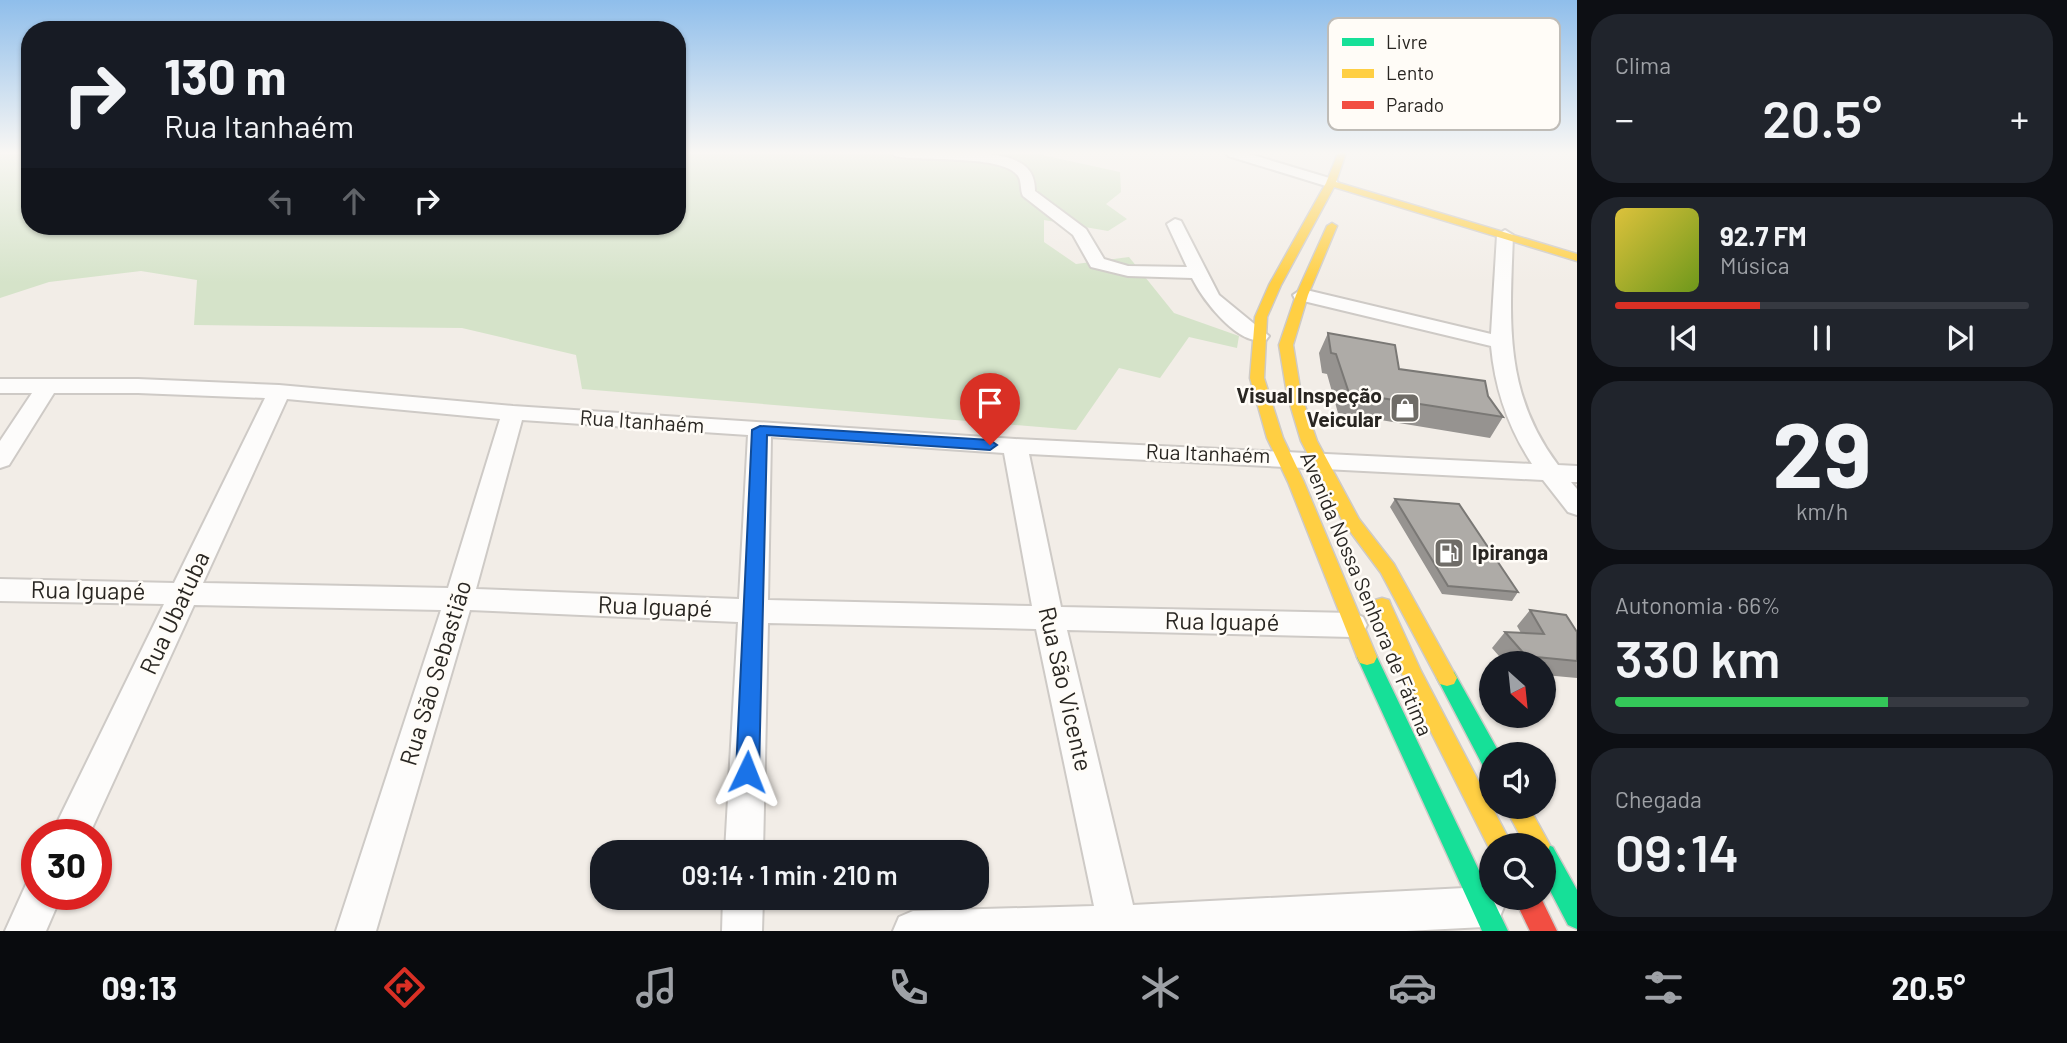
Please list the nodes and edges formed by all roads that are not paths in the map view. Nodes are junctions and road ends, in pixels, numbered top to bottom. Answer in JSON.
{"nodes":[{"id":1,"x":1032,"y":196,"type":"edge"},
{"id":2,"x":1324,"y":196,"type":"edge"},
{"id":3,"x":1345,"y":196,"type":"edge"},
{"id":4,"x":1355,"y":196,"type":"edge"},
{"id":5,"x":1175,"y":224,"type":"dead end"},
{"id":6,"x":1505,"y":235,"type":"junction"},
{"id":7,"x":1577,"y":258,"type":"edge"},
{"id":8,"x":1198,"y":273,"type":"junction"},
{"id":9,"x":1302,"y":295,"type":"junction"},
{"id":10,"x":1259,"y":336,"type":"junction"},
{"id":11,"x":1501,"y":342,"type":"junction"},
{"id":12,"x":0,"y":386,"type":"edge"},
{"id":13,"x":47,"y":386,"type":"junction"},
{"id":14,"x":279,"y":391,"type":"junction"},
{"id":15,"x":513,"y":413,"type":"junction"},
{"id":16,"x":760,"y":430,"type":"junction"},
{"id":17,"x":1015,"y":446,"type":"junction"},
{"id":18,"x":1284,"y":458,"type":"junction"},
{"id":19,"x":1320,"y":459,"type":"junction"},
{"id":20,"x":0,"y":460,"type":"edge"},
{"id":21,"x":1548,"y":472,"type":"junction"},
{"id":22,"x":1577,"y":474,"type":"edge"},
{"id":23,"x":1577,"y":506,"type":"edge"},
{"id":24,"x":1352,"y":522,"type":"junction"},
{"id":25,"x":0,"y":590,"type":"edge"},
{"id":26,"x":185,"y":592,"type":"junction"},
{"id":27,"x":460,"y":599,"type":"junction"},
{"id":28,"x":753,"y":611,"type":"junction"},
{"id":29,"x":1049,"y":618,"type":"junction"},
{"id":30,"x":1352,"y":625,"type":"junction"},
{"id":31,"x":1482,"y":742,"type":"edge"},
{"id":32,"x":78,"y":819,"type":"edge"},
{"id":33,"x":1494,"y":833,"type":"edge"},
{"id":34,"x":744,"y":840,"type":"edge"},
{"id":35,"x":1556,"y":875,"type":"edge"},
{"id":36,"x":1574,"y":905,"type":"edge"},
{"id":37,"x":34,"y":910,"type":"edge"},
{"id":38,"x":743,"y":910,"type":"edge"},
{"id":39,"x":1533,"y":910,"type":"edge"},
{"id":40,"x":1490,"y":919,"type":"edge"},
{"id":41,"x":1119,"y":928,"type":"edge"},
{"id":42,"x":24,"y":931,"type":"edge"},
{"id":43,"x":356,"y":931,"type":"edge"},
{"id":44,"x":742,"y":931,"type":"edge"},
{"id":45,"x":913,"y":931,"type":"edge"},
{"id":46,"x":1544,"y":931,"type":"edge"}],
"edges":[{"from":1,"to":8,"type":"street"},
{"from":2,"to":10,"type":"main road","name":"Avenida Nossa Senhora de Fátima"},
{"from":3,"to":9,"type":"main road","name":"Avenida Nossa Senhora de Fátima"},
{"from":4,"to":6,"type":"main road"},
{"from":5,"to":8,"type":"street"},
{"from":6,"to":7,"type":"main road"},
{"from":6,"to":11,"type":"street"},
{"from":8,"to":10,"type":"street"},
{"from":9,"to":11,"type":"street"},
{"from":9,"to":19,"type":"main road","name":"Avenida Nossa Senhora de Fátima"},
{"from":10,"to":18,"type":"main road","name":"Avenida Nossa Senhora de Fátima"},
{"from":11,"to":21,"type":"street"},
{"from":12,"to":13,"type":"street","name":"Rua Itanhaém"},
{"from":13,"to":14,"type":"street","name":"Rua Itanhaém"},
{"from":13,"to":20,"type":"street"},
{"from":14,"to":15,"type":"street","name":"Rua Itanhaém"},
{"from":14,"to":26,"type":"street","name":"Rua Ubatuba"},
{"from":15,"to":16,"type":"street","name":"Rua Itanhaém"},
{"from":15,"to":27,"type":"street","name":"Rua São Sebastião"},
{"from":16,"to":17,"type":"street","name":"Rua Itanhaém"},
{"from":16,"to":28,"type":"street"},
{"from":17,"to":18,"type":"street","name":"Rua Itanhaém"},
{"from":17,"to":29,"type":"street","name":"Rua São Vicente"},
{"from":18,"to":19,"type":"street","name":"Rua Itanhaém"},
{"from":18,"to":30,"type":"main road","name":"Avenida Nossa Senhora de Fátima"},
{"from":19,"to":21,"type":"street","name":"Rua Itanhaém"},
{"from":19,"to":24,"type":"main road","name":"Avenida Nossa Senhora de Fátima"},
{"from":21,"to":22,"type":"street","name":"Rua Itanhaém"},
{"from":21,"to":23,"type":"street"},
{"from":24,"to":31,"type":"main road","name":"Avenida Nossa Senhora de Fátima"},
{"from":24,"to":33,"type":"main road"},
{"from":25,"to":26,"type":"street","name":"Rua Iguapé"},
{"from":26,"to":27,"type":"street","name":"Rua Iguapé"},
{"from":26,"to":32,"type":"street","name":"Rua Ubatuba"},
{"from":27,"to":28,"type":"street","name":"Rua Iguapé"},
{"from":27,"to":43,"type":"street","name":"Rua São Sebastião"},
{"from":28,"to":29,"type":"street","name":"Rua Iguapé"},
{"from":28,"to":34,"type":"street"},
{"from":29,"to":30,"type":"street","name":"Rua Iguapé"},
{"from":29,"to":41,"type":"street","name":"Rua São Vicente"},
{"from":30,"to":40,"type":"main road","name":"Avenida Nossa Senhora de Fátima"},
{"from":35,"to":36,"type":"main road"},
{"from":37,"to":42,"type":"street"},
{"from":38,"to":44,"type":"street"},
{"from":39,"to":46,"type":"main road"},
{"from":40,"to":41,"type":"street"},
{"from":41,"to":45,"type":"street"}]}
